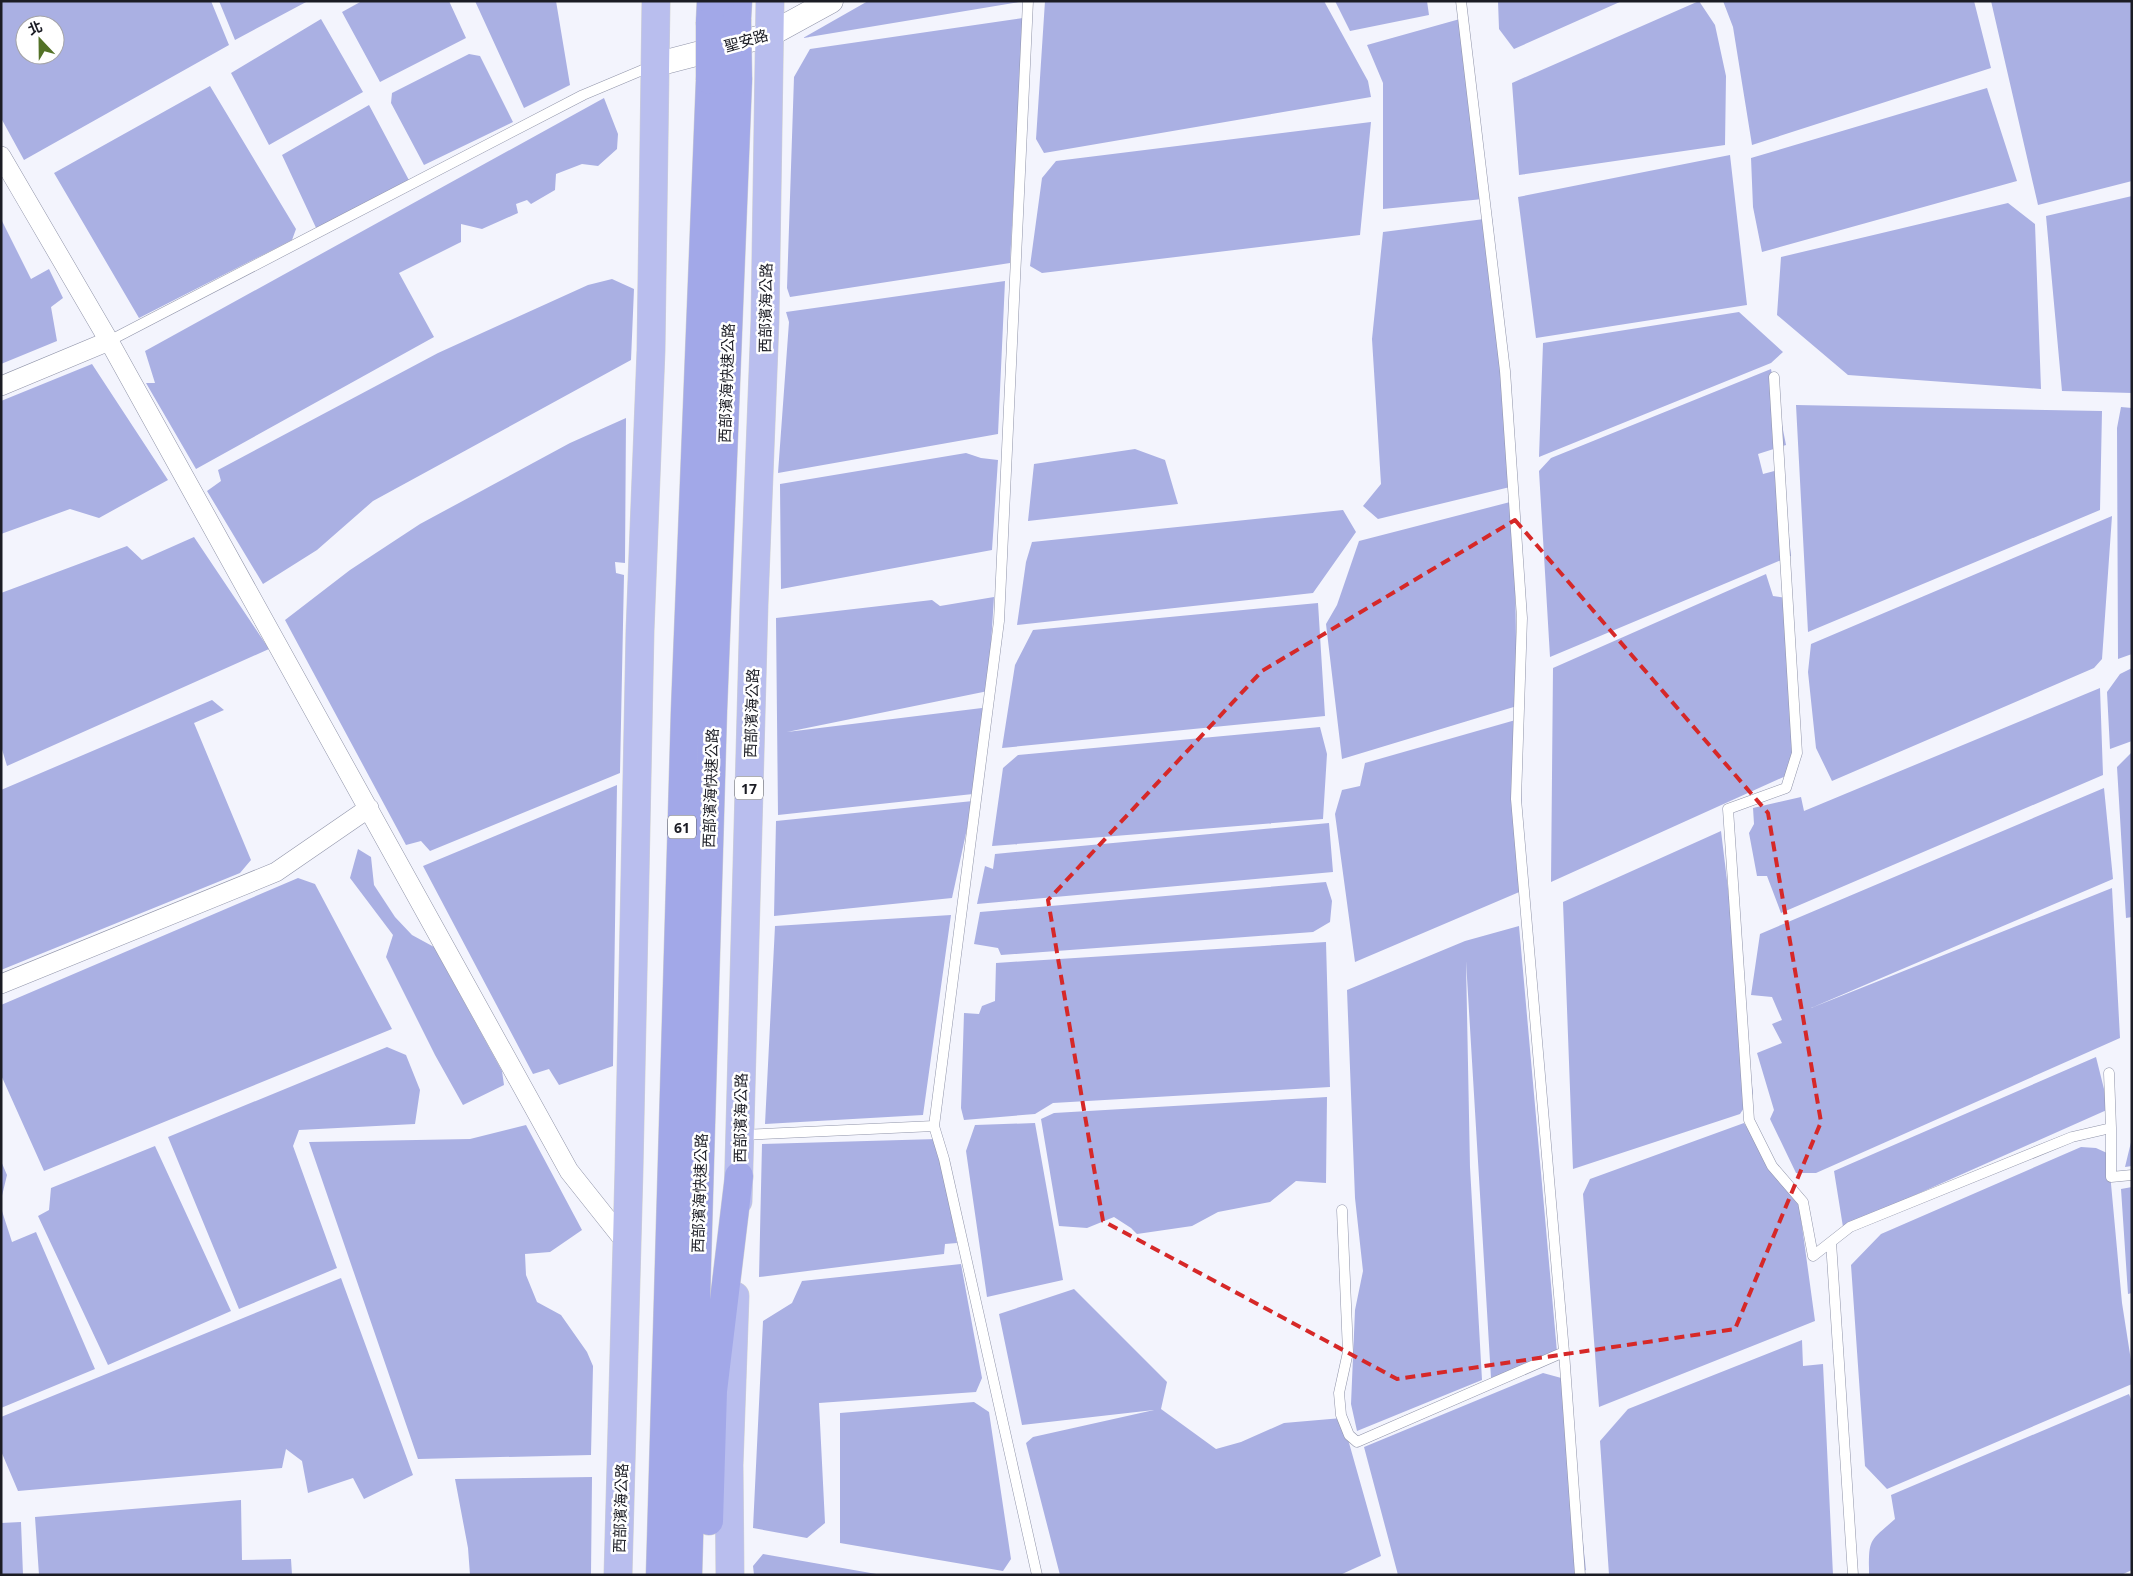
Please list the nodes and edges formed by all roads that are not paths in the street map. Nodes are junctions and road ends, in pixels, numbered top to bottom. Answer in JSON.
{"nodes":[{"id":1,"x":656,"y":1,"type":"edge"},
{"id":2,"x":770,"y":1,"type":"edge"},
{"id":3,"x":832,"y":1,"type":"edge"},
{"id":4,"x":1028,"y":1,"type":"edge"},
{"id":5,"x":1461,"y":1,"type":"edge"},
{"id":6,"x":737,"y":10,"type":"edge"},
{"id":7,"x":710,"y":12,"type":"edge"},
{"id":8,"x":769,"y":35,"type":"junction"},
{"id":9,"x":654,"y":65,"type":"junction"},
{"id":10,"x":1,"y":156,"type":"edge"},
{"id":11,"x":109,"y":341,"type":"junction"},
{"id":12,"x":1774,"y":378,"type":"dead end"},
{"id":13,"x":1,"y":386,"type":"edge"},
{"id":14,"x":369,"y":808,"type":"junction"},
{"id":15,"x":1,"y":984,"type":"edge"},
{"id":16,"x":2109,"y":1073,"type":"dead end"},
{"id":17,"x":934,"y":1126,"type":"junction"},
{"id":18,"x":2111,"y":1128,"type":"junction"},
{"id":19,"x":739,"y":1135,"type":"junction"},
{"id":20,"x":2132,"y":1175,"type":"edge"},
{"id":21,"x":739,"y":1176,"type":"junction"},
{"id":22,"x":1342,"y":1210,"type":"dead end"},
{"id":23,"x":1831,"y":1242,"type":"junction"},
{"id":24,"x":627,"y":1244,"type":"junction"},
{"id":25,"x":1564,"y":1352,"type":"junction"},
{"id":26,"x":618,"y":1575,"type":"edge"},
{"id":27,"x":660,"y":1575,"type":"edge"},
{"id":28,"x":688,"y":1575,"type":"edge"},
{"id":29,"x":707,"y":1575,"type":"edge"},
{"id":30,"x":730,"y":1575,"type":"edge"},
{"id":31,"x":1037,"y":1575,"type":"edge"},
{"id":32,"x":1580,"y":1575,"type":"edge"},
{"id":33,"x":1853,"y":1575,"type":"edge"}],
"edges":[{"from":1,"to":9,"type":"main road","name":"西部濱海公路"},
{"from":2,"to":8,"type":"main road","name":"西部濱海公路","number":"17"},
{"from":3,"to":8,"type":"street","name":"聖安路"},
{"from":4,"to":17,"type":"lane"},
{"from":5,"to":25,"type":"lane"},
{"from":6,"to":28,"type":"highway","name":"西部濱海快速公路","number":"61","bridge":true},
{"from":7,"to":27,"type":"highway","name":"西部濱海快速公路","number":"61","bridge":true},
{"from":8,"to":9,"type":"street","name":"聖安路"},
{"from":8,"to":19,"type":"main road","name":"西部濱海公路","number":"17"},
{"from":9,"to":11,"type":"lane"},
{"from":9,"to":24,"type":"main road","name":"西部濱海公路"},
{"from":10,"to":11,"type":"street"},
{"from":11,"to":13,"type":"street"},
{"from":11,"to":14,"type":"street"},
{"from":12,"to":23,"type":"lane"},
{"from":14,"to":15,"type":"street"},
{"from":14,"to":24,"type":"street"},
{"from":16,"to":18,"type":"lane"},
{"from":17,"to":19,"type":"lane"},
{"from":17,"to":31,"type":"lane"},
{"from":18,"to":20,"type":"lane"},
{"from":18,"to":23,"type":"lane"},
{"from":19,"to":21,"type":"main road","name":"西部濱海公路","number":"17"},
{"from":21,"to":29,"type":"highway"},
{"from":21,"to":30,"type":"main road","name":"西部濱海公路","number":"17"},
{"from":22,"to":25,"type":"lane"},
{"from":23,"to":33,"type":"lane"},
{"from":24,"to":26,"type":"main road","name":"西部濱海公路"},
{"from":25,"to":32,"type":"lane"}]}
